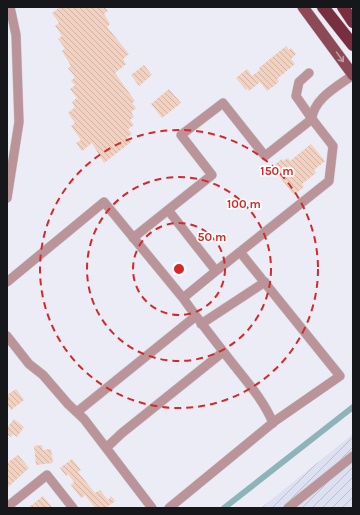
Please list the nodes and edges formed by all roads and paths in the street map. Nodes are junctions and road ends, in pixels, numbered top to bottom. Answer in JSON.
{"nodes":[{"id":1,"x":10,"y":7,"type":"edge"},
{"id":2,"x":303,"y":7,"type":"edge"},
{"id":3,"x":323,"y":7,"type":"edge"},
{"id":4,"x":343,"y":7,"type":"edge"},
{"id":5,"x":353,"y":22,"type":"edge"},
{"id":6,"x":353,"y":45,"type":"edge"},
{"id":7,"x":309,"y":73,"type":"dead end"},
{"id":8,"x":353,"y":75,"type":"edge"},
{"id":9,"x":312,"y":119,"type":"junction"},
{"id":10,"x":7,"y":198,"type":"edge"},
{"id":11,"x":168,"y":210,"type":"junction"},
{"id":12,"x":133,"y":238,"type":"junction"},
{"id":13,"x":240,"y":252,"type":"junction"},
{"id":14,"x":216,"y":271,"type":"junction"},
{"id":15,"x":7,"y":282,"type":"edge"},
{"id":16,"x":265,"y":282,"type":"junction"},
{"id":17,"x":183,"y":298,"type":"junction"},
{"id":18,"x":198,"y":320,"type":"junction"},
{"id":19,"x":7,"y":336,"type":"edge"},
{"id":20,"x":223,"y":352,"type":"junction"},
{"id":21,"x":77,"y":412,"type":"junction"},
{"id":22,"x":273,"y":423,"type":"junction"},
{"id":23,"x":106,"y":448,"type":"junction"},
{"id":24,"x":353,"y":456,"type":"edge"},
{"id":25,"x":7,"y":507,"type":"edge"},
{"id":26,"x":73,"y":508,"type":"edge"},
{"id":27,"x":152,"y":508,"type":"edge"},
{"id":28,"x":169,"y":508,"type":"edge"},
{"id":29,"x":288,"y":508,"type":"edge"}],
"edges":[{"from":1,"to":10,"type":"street"},
{"from":2,"to":8,"type":"main road","one_way":true},
{"from":3,"to":6,"type":"highway"},
{"from":4,"to":5,"type":"highway"},
{"from":7,"to":9,"type":"street"},
{"from":8,"to":9,"type":"street"},
{"from":9,"to":11,"type":"street"},
{"from":9,"to":13,"type":"street"},
{"from":11,"to":12,"type":"street"},
{"from":11,"to":14,"type":"street"},
{"from":12,"to":15,"type":"street"},
{"from":12,"to":17,"type":"street"},
{"from":13,"to":14,"type":"street"},
{"from":13,"to":16,"type":"street"},
{"from":14,"to":17,"type":"street"},
{"from":16,"to":18,"type":"street"},
{"from":16,"to":22,"type":"street"},
{"from":17,"to":18,"type":"street"},
{"from":18,"to":20,"type":"street"},
{"from":18,"to":21,"type":"street"},
{"from":19,"to":21,"type":"street"},
{"from":20,"to":22,"type":"street"},
{"from":20,"to":23,"type":"street"},
{"from":21,"to":23,"type":"street"},
{"from":22,"to":28,"type":"street"},
{"from":23,"to":27,"type":"street"},
{"from":24,"to":29,"type":"street"},
{"from":25,"to":26,"type":"street"}]}
